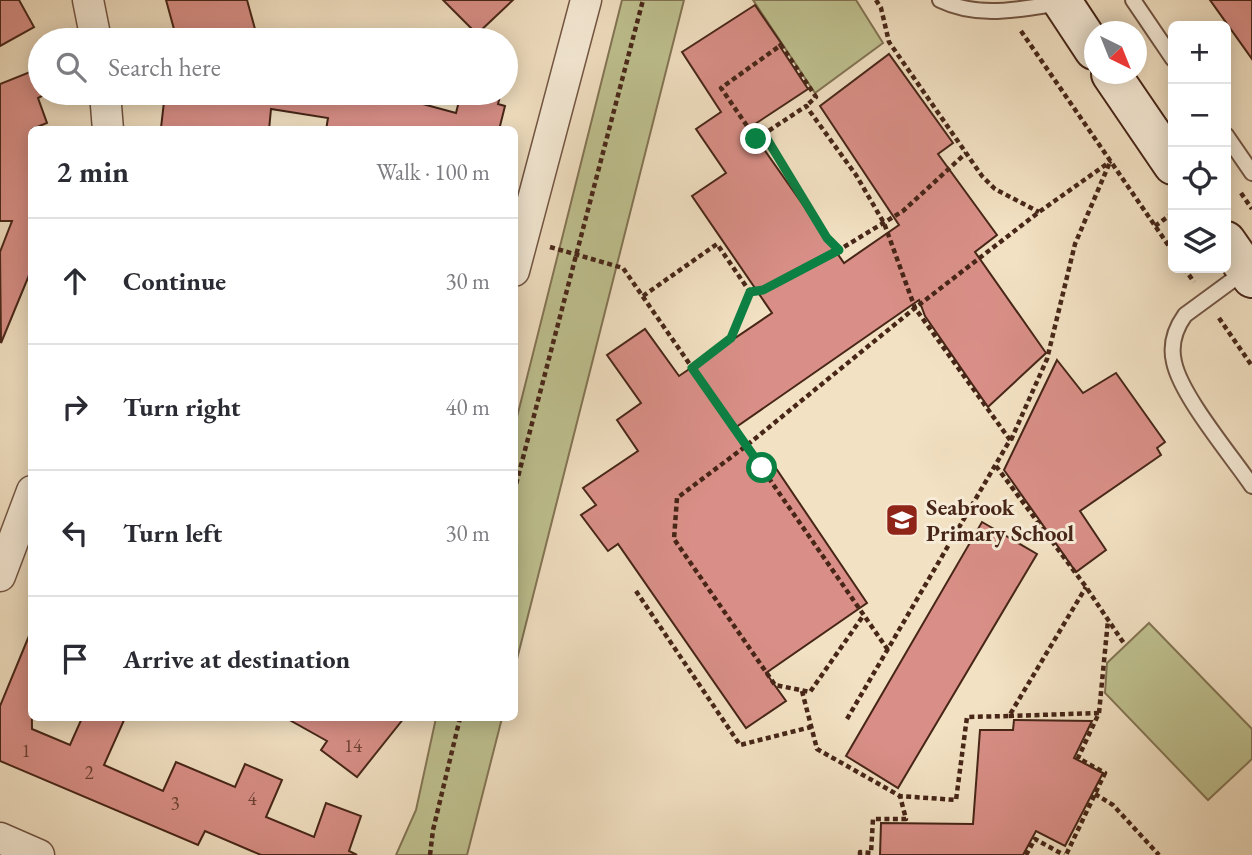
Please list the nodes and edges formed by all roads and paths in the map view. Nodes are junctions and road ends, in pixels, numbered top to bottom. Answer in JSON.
{"nodes":[{"id":1,"x":88,"y":0,"type":"edge"},
{"id":2,"x":586,"y":0,"type":"edge"},
{"id":3,"x":643,"y":0,"type":"edge"},
{"id":4,"x":876,"y":0,"type":"edge"},
{"id":5,"x":940,"y":0,"type":"edge"},
{"id":6,"x":1133,"y":0,"type":"edge"},
{"id":7,"x":1061,"y":1,"type":"edge"},
{"id":8,"x":1008,"y":12,"type":"junction"},
{"id":9,"x":94,"y":28,"type":"edge"},
{"id":10,"x":1084,"y":35,"type":"edge"},
{"id":11,"x":1168,"y":52,"type":"edge"},
{"id":12,"x":1118,"y":84,"type":"edge"},
{"id":13,"x":107,"y":105,"type":"edge"},
{"id":14,"x":806,"y":106,"type":"junction"},
{"id":15,"x":108,"y":126,"type":"edge"},
{"id":16,"x":764,"y":134,"type":"junction"},
{"id":17,"x":1231,"y":142,"type":"edge"},
{"id":18,"x":966,"y":153,"type":"junction"},
{"id":19,"x":1168,"y":158,"type":"edge"},
{"id":20,"x":1111,"y":161,"type":"junction"},
{"id":21,"x":1252,"y":173,"type":"edge"},
{"id":22,"x":1038,"y":212,"type":"junction"},
{"id":23,"x":1168,"y":217,"type":"edge"},
{"id":24,"x":884,"y":223,"type":"junction"},
{"id":25,"x":1156,"y":226,"type":"junction"},
{"id":26,"x":1168,"y":244,"type":"edge"},
{"id":27,"x":839,"y":250,"type":"junction"},
{"id":28,"x":518,"y":256,"type":"edge"},
{"id":29,"x":577,"y":256,"type":"junction"},
{"id":30,"x":1241,"y":263,"type":"edge"},
{"id":31,"x":750,"y":292,"type":"junction"},
{"id":32,"x":643,"y":296,"type":"junction"},
{"id":33,"x":915,"y":308,"type":"junction"},
{"id":34,"x":692,"y":368,"type":"junction"},
{"id":35,"x":1010,"y":440,"type":"junction"},
{"id":36,"x":746,"y":446,"type":"junction"},
{"id":37,"x":996,"y":466,"type":"junction"},
{"id":38,"x":518,"y":477,"type":"edge"},
{"id":39,"x":1252,"y":486,"type":"edge"},
{"id":40,"x":28,"y":502,"type":"edge"},
{"id":41,"x":0,"y":576,"type":"edge"},
{"id":42,"x":1086,"y":587,"type":"junction"},
{"id":43,"x":636,"y":591,"type":"dead end"},
{"id":44,"x":863,"y":616,"type":"junction"},
{"id":45,"x":1108,"y":620,"type":"junction"},
{"id":46,"x":1125,"y":645,"type":"dead end"},
{"id":47,"x":888,"y":650,"type":"junction"},
{"id":48,"x":802,"y":691,"type":"junction"},
{"id":49,"x":1099,"y":713,"type":"junction"},
{"id":50,"x":1009,"y":716,"type":"junction"},
{"id":51,"x":847,"y":719,"type":"dead end"},
{"id":52,"x":459,"y":721,"type":"edge"},
{"id":53,"x":811,"y":727,"type":"junction"},
{"id":54,"x":1095,"y":794,"type":"junction"},
{"id":55,"x":900,"y":796,"type":"junction"},
{"id":56,"x":0,"y":838,"type":"edge"},
{"id":57,"x":39,"y":855,"type":"edge"},
{"id":58,"x":430,"y":855,"type":"edge"},
{"id":59,"x":860,"y":855,"type":"edge"},
{"id":60,"x":1026,"y":855,"type":"edge"},
{"id":61,"x":1065,"y":855,"type":"edge"},
{"id":62,"x":1160,"y":855,"type":"edge"}],
"edges":[{"from":1,"to":9,"type":"street"},
{"from":2,"to":28,"type":"street"},
{"from":3,"to":29,"type":"path"},
{"from":4,"to":18,"type":"path"},
{"from":5,"to":8,"type":"lane"},
{"from":6,"to":11,"type":"lane"},
{"from":7,"to":8,"type":"lane"},
{"from":7,"to":10,"type":"main road"},
{"from":8,"to":20,"type":"path"},
{"from":12,"to":19,"type":"main road"},
{"from":13,"to":15,"type":"street"},
{"from":14,"to":16,"type":"path"},
{"from":14,"to":16,"type":"path"},
{"from":14,"to":24,"type":"path"},
{"from":16,"to":27,"type":"path"},
{"from":17,"to":21,"type":"lane"},
{"from":18,"to":22,"type":"path"},
{"from":18,"to":24,"type":"path"},
{"from":20,"to":22,"type":"path"},
{"from":20,"to":25,"type":"path"},
{"from":20,"to":35,"type":"path"},
{"from":22,"to":33,"type":"path"},
{"from":23,"to":25,"type":"path"},
{"from":24,"to":27,"type":"path"},
{"from":24,"to":33,"type":"path"},
{"from":25,"to":26,"type":"path"},
{"from":27,"to":31,"type":"path"},
{"from":29,"to":32,"type":"path"},
{"from":29,"to":38,"type":"path"},
{"from":30,"to":39,"type":"lane"},
{"from":31,"to":32,"type":"path"},
{"from":31,"to":34,"type":"path"},
{"from":32,"to":34,"type":"path"},
{"from":33,"to":35,"type":"path"},
{"from":33,"to":36,"type":"path"},
{"from":34,"to":36,"type":"path"},
{"from":35,"to":37,"type":"path"},
{"from":36,"to":44,"type":"path"},
{"from":36,"to":48,"type":"path"},
{"from":37,"to":42,"type":"path"},
{"from":37,"to":47,"type":"path"},
{"from":40,"to":41,"type":"street"},
{"from":42,"to":45,"type":"path"},
{"from":42,"to":50,"type":"path"},
{"from":43,"to":53,"type":"path"},
{"from":44,"to":47,"type":"path"},
{"from":44,"to":48,"type":"path"},
{"from":45,"to":46,"type":"path"},
{"from":45,"to":49,"type":"path"},
{"from":47,"to":51,"type":"path"},
{"from":48,"to":53,"type":"path"},
{"from":49,"to":50,"type":"path"},
{"from":49,"to":54,"type":"path"},
{"from":50,"to":55,"type":"path"},
{"from":52,"to":58,"type":"path"},
{"from":53,"to":55,"type":"path"},
{"from":54,"to":61,"type":"path"},
{"from":54,"to":62,"type":"path"},
{"from":55,"to":59,"type":"path"},
{"from":56,"to":57,"type":"street"},
{"from":60,"to":61,"type":"path"}]}
